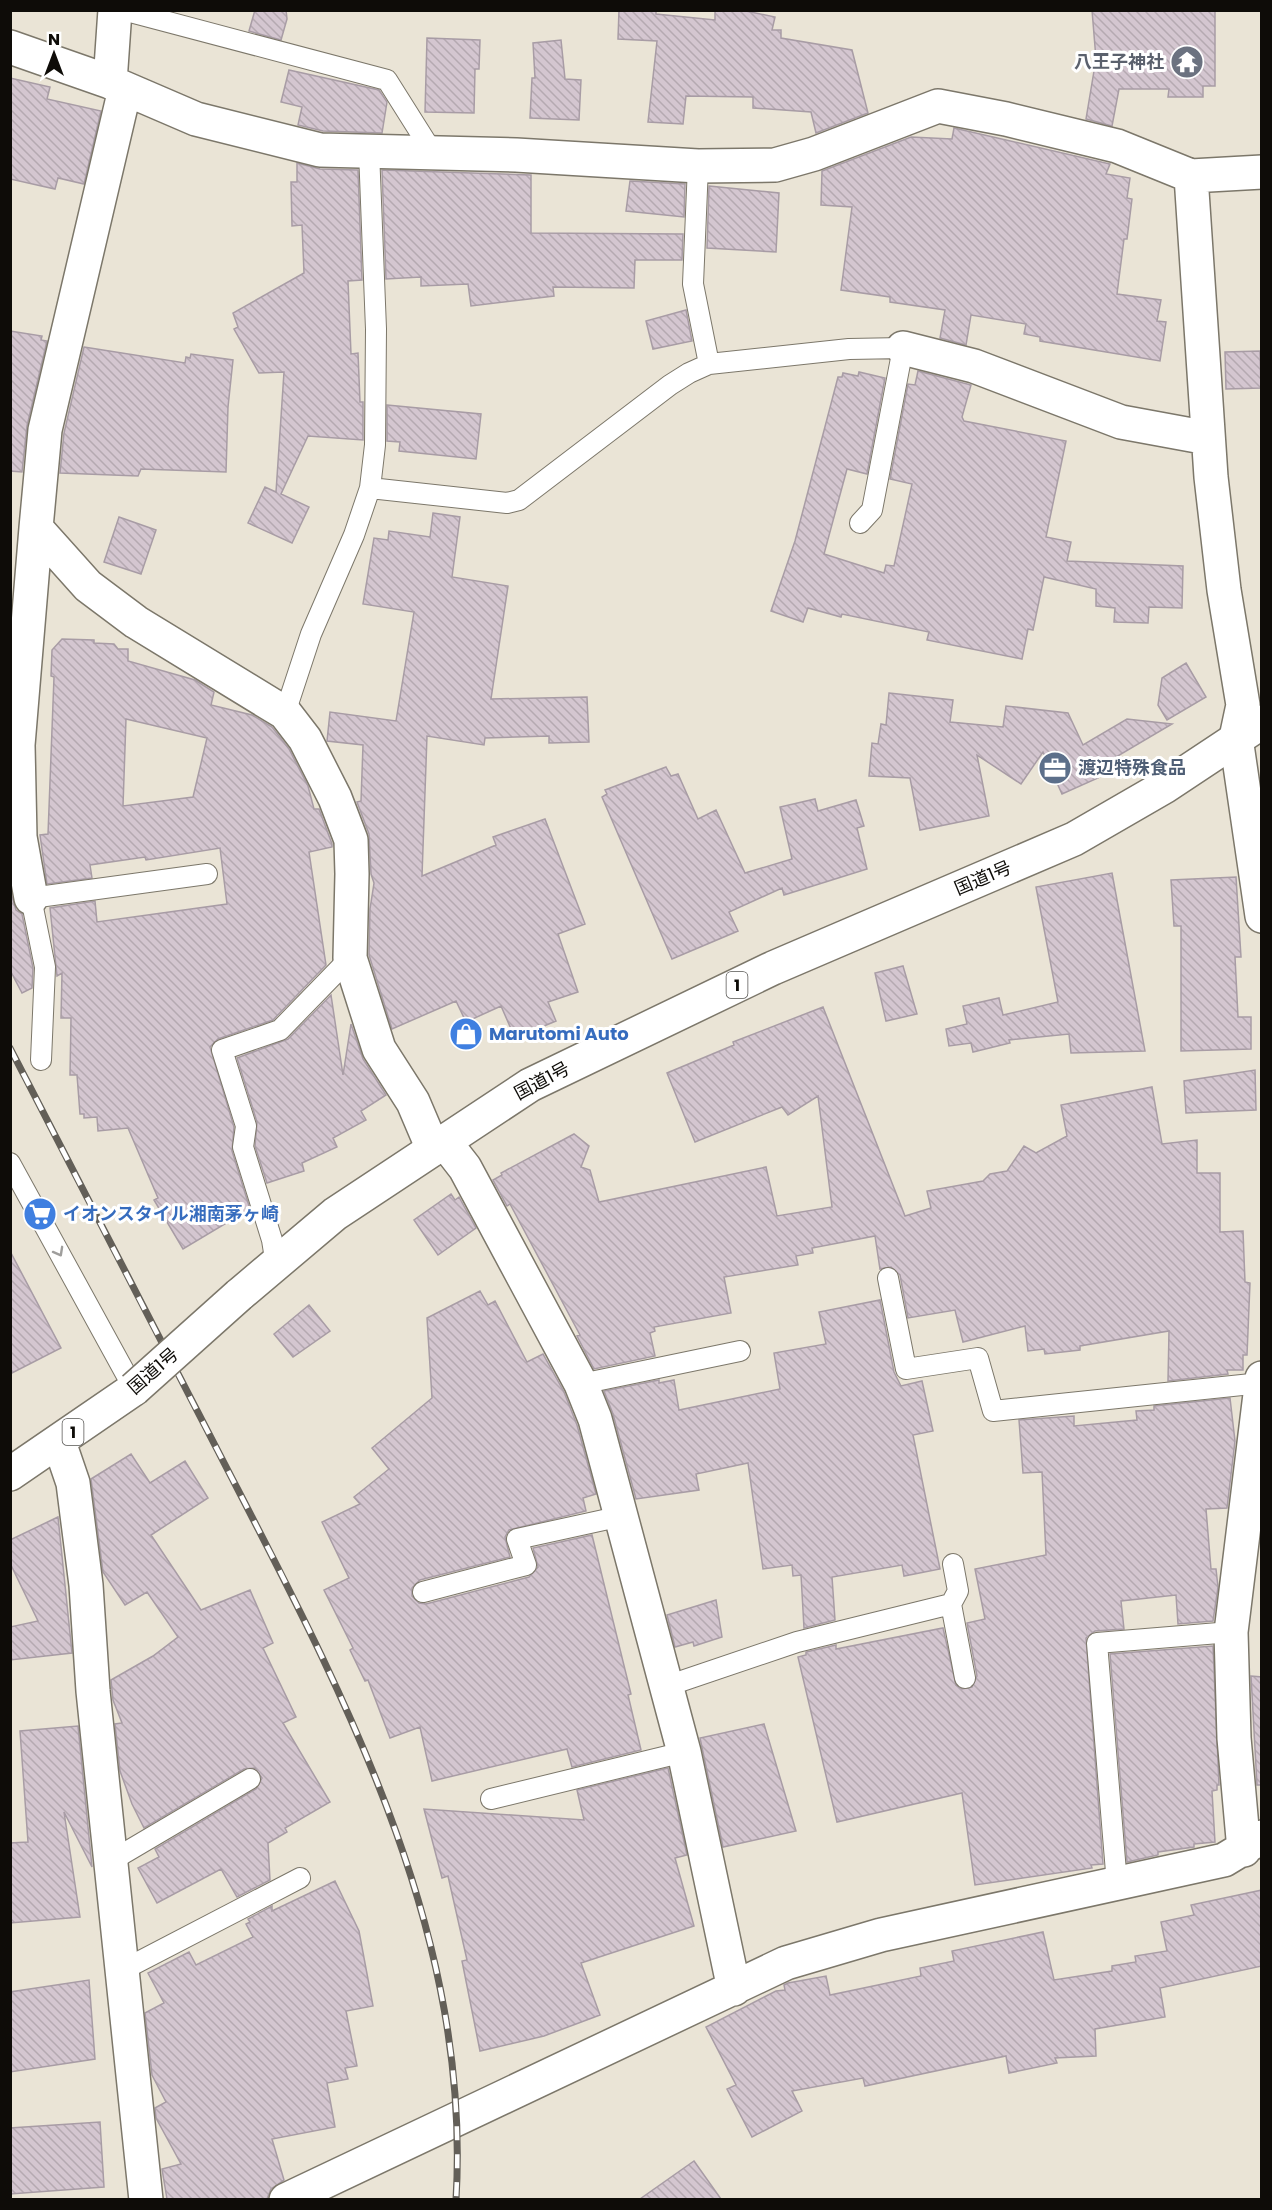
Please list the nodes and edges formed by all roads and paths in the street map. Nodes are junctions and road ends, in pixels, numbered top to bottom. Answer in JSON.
{"nodes":[{"id":1,"x":115,"y":10,"type":"edge"},
{"id":2,"x":123,"y":10,"type":"edge"},
{"id":3,"x":10,"y":47,"type":"edge"},
{"id":4,"x":117,"y":85,"type":"junction"},
{"id":5,"x":369,"y":152,"type":"junction"},
{"id":6,"x":433,"y":153,"type":"junction"},
{"id":7,"x":698,"y":166,"type":"junction"},
{"id":8,"x":1262,"y":172,"type":"edge"},
{"id":9,"x":1191,"y":176,"type":"junction"},
{"id":10,"x":903,"y":348,"type":"junction"},
{"id":11,"x":709,"y":364,"type":"junction"},
{"id":12,"x":1208,"y":438,"type":"junction"},
{"id":13,"x":370,"y":488,"type":"junction"},
{"id":14,"x":860,"y":523,"type":"dead end"},
{"id":15,"x":36,"y":528,"type":"junction"},
{"id":16,"x":285,"y":713,"type":"junction"},
{"id":17,"x":1249,"y":730,"type":"edge"},
{"id":18,"x":207,"y":874,"type":"dead end"},
{"id":19,"x":31,"y":898,"type":"junction"},
{"id":20,"x":1262,"y":916,"type":"edge"},
{"id":21,"x":350,"y":958,"type":"junction"},
{"id":22,"x":41,"y":1060,"type":"dead end"},
{"id":23,"x":438,"y":1145,"type":"junction"},
{"id":24,"x":10,"y":1163,"type":"edge"},
{"id":25,"x":276,"y":1264,"type":"junction"},
{"id":26,"x":888,"y":1278,"type":"dead end"},
{"id":27,"x":740,"y":1351,"type":"dead end"},
{"id":28,"x":1262,"y":1378,"type":"edge"},
{"id":29,"x":1261,"y":1383,"type":"edge"},
{"id":30,"x":581,"y":1384,"type":"junction"},
{"id":31,"x":134,"y":1389,"type":"junction"},
{"id":32,"x":59,"y":1442,"type":"junction"},
{"id":33,"x":10,"y":1474,"type":"edge"},
{"id":34,"x":622,"y":1516,"type":"junction"},
{"id":35,"x":953,"y":1564,"type":"dead end"},
{"id":36,"x":423,"y":1592,"type":"dead end"},
{"id":37,"x":951,"y":1604,"type":"junction"},
{"id":38,"x":1231,"y":1632,"type":"junction"},
{"id":39,"x":965,"y":1678,"type":"dead end"},
{"id":40,"x":667,"y":1686,"type":"junction"},
{"id":41,"x":684,"y":1752,"type":"junction"},
{"id":42,"x":250,"y":1779,"type":"dead end"},
{"id":43,"x":491,"y":1799,"type":"dead end"},
{"id":44,"x":1253,"y":1844,"type":"edge"},
{"id":45,"x":111,"y":1861,"type":"junction"},
{"id":46,"x":300,"y":1878,"type":"dead end"},
{"id":47,"x":1117,"y":1884,"type":"junction"},
{"id":48,"x":121,"y":1971,"type":"junction"},
{"id":49,"x":734,"y":1989,"type":"junction"},
{"id":50,"x":146,"y":2199,"type":"edge"},
{"id":51,"x":286,"y":2199,"type":"edge"}],
"edges":[{"from":1,"to":4,"type":"main road"},
{"from":2,"to":6,"type":"lane"},
{"from":3,"to":4,"type":"main road"},
{"from":4,"to":5,"type":"main road"},
{"from":4,"to":15,"type":"main road"},
{"from":5,"to":6,"type":"main road"},
{"from":5,"to":13,"type":"lane"},
{"from":6,"to":7,"type":"main road"},
{"from":7,"to":9,"type":"main road"},
{"from":7,"to":11,"type":"lane"},
{"from":8,"to":9,"type":"main road"},
{"from":9,"to":12,"type":"main road"},
{"from":10,"to":11,"type":"lane"},
{"from":10,"to":12,"type":"main road"},
{"from":10,"to":14,"type":"lane"},
{"from":11,"to":13,"type":"lane"},
{"from":12,"to":17,"type":"main road"},
{"from":13,"to":16,"type":"lane"},
{"from":15,"to":16,"type":"main road"},
{"from":15,"to":19,"type":"main road"},
{"from":16,"to":21,"type":"main road"},
{"from":17,"to":20,"type":"main road"},
{"from":17,"to":23,"type":"main road","name":"国道1号","number":"1"},
{"from":18,"to":19,"type":"lane"},
{"from":19,"to":22,"type":"lane"},
{"from":21,"to":23,"type":"main road"},
{"from":21,"to":25,"type":"lane"},
{"from":23,"to":25,"type":"main road","name":"国道1号","number":"1"},
{"from":23,"to":30,"type":"main road"},
{"from":24,"to":31,"type":"lane","one_way":true},
{"from":25,"to":31,"type":"main road","name":"国道1号","number":"1","bridge":true},
{"from":26,"to":29,"type":"lane"},
{"from":27,"to":30,"type":"lane"},
{"from":28,"to":29,"type":"main road"},
{"from":29,"to":38,"type":"main road"},
{"from":30,"to":34,"type":"main road"},
{"from":31,"to":32,"type":"main road","name":"国道1号","number":"1"},
{"from":32,"to":33,"type":"main road","name":"国道1号","number":"1"},
{"from":32,"to":45,"type":"main road"},
{"from":34,"to":36,"type":"lane"},
{"from":34,"to":40,"type":"main road"},
{"from":35,"to":37,"type":"lane"},
{"from":37,"to":39,"type":"lane"},
{"from":37,"to":40,"type":"lane"},
{"from":38,"to":44,"type":"main road"},
{"from":38,"to":47,"type":"lane"},
{"from":40,"to":41,"type":"main road"},
{"from":41,"to":43,"type":"lane"},
{"from":41,"to":49,"type":"main road"},
{"from":42,"to":45,"type":"lane"},
{"from":44,"to":47,"type":"main road"},
{"from":45,"to":48,"type":"main road"},
{"from":46,"to":48,"type":"lane"},
{"from":47,"to":49,"type":"main road"},
{"from":48,"to":50,"type":"main road"},
{"from":49,"to":51,"type":"main road"}]}
